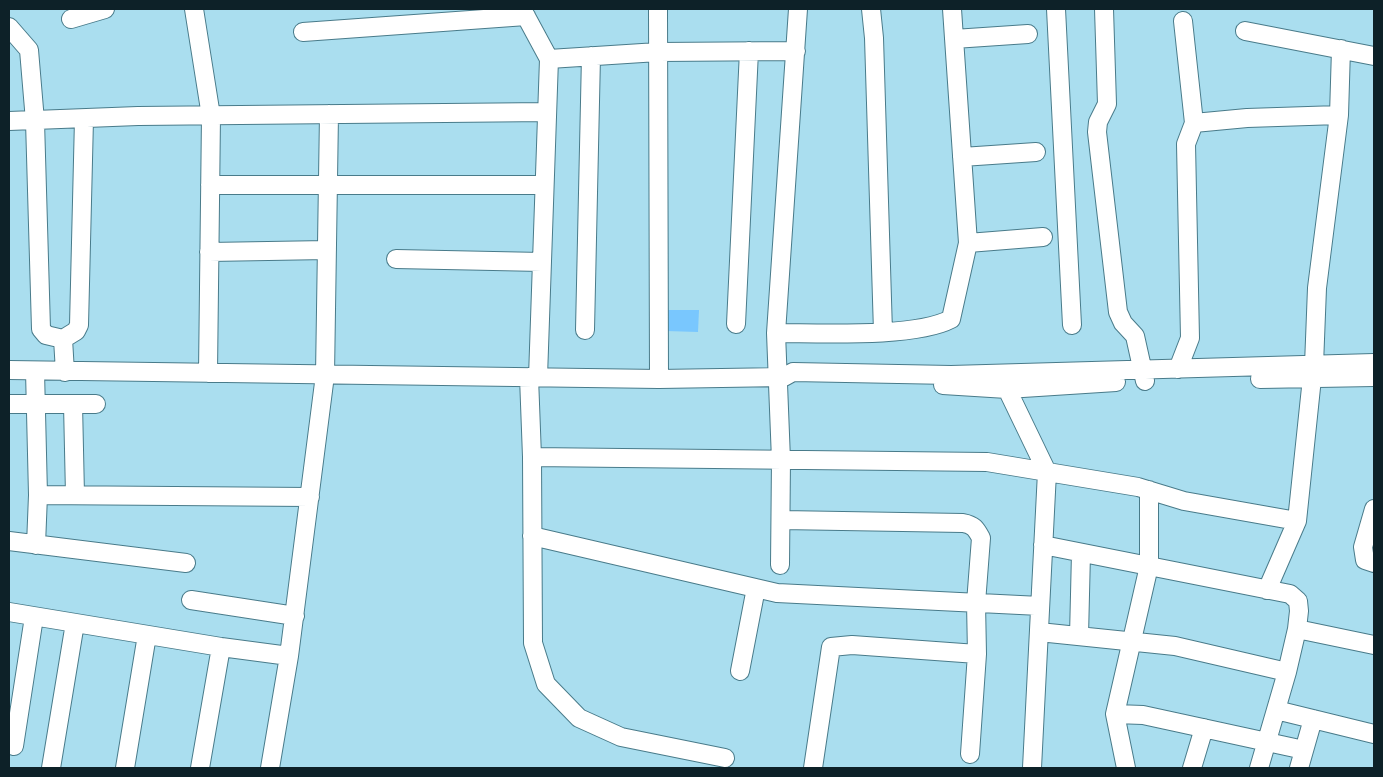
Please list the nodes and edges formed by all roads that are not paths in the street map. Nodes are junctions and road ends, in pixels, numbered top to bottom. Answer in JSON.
{"nodes":[{"id":1,"x":105,"y":9,"type":"edge"},
{"id":2,"x":194,"y":9,"type":"edge"},
{"id":3,"x":658,"y":9,"type":"edge"},
{"id":4,"x":798,"y":9,"type":"edge"},
{"id":5,"x":871,"y":9,"type":"edge"},
{"id":6,"x":952,"y":9,"type":"edge"},
{"id":7,"x":1056,"y":9,"type":"edge"},
{"id":8,"x":1104,"y":9,"type":"edge"},
{"id":9,"x":524,"y":12,"type":"edge"},
{"id":10,"x":71,"y":19,"type":"dead end"},
{"id":11,"x":1183,"y":21,"type":"dead end"},
{"id":12,"x":9,"y":27,"type":"edge"},
{"id":13,"x":1245,"y":31,"type":"dead end"},
{"id":14,"x":303,"y":32,"type":"dead end"},
{"id":15,"x":1028,"y":34,"type":"dead end"},
{"id":16,"x":954,"y":39,"type":"junction"},
{"id":17,"x":1341,"y":50,"type":"junction"},
{"id":18,"x":749,"y":51,"type":"junction"},
{"id":19,"x":796,"y":51,"type":"junction"},
{"id":20,"x":658,"y":52,"type":"junction"},
{"id":21,"x":591,"y":56,"type":"junction"},
{"id":22,"x":1374,"y":56,"type":"edge"},
{"id":23,"x":549,"y":59,"type":"junction"},
{"id":24,"x":547,"y":112,"type":"junction"},
{"id":25,"x":330,"y":114,"type":"junction"},
{"id":26,"x":1339,"y":115,"type":"junction"},
{"id":27,"x":211,"y":116,"type":"junction"},
{"id":28,"x":84,"y":119,"type":"junction"},
{"id":29,"x":9,"y":121,"type":"edge"},
{"id":30,"x":35,"y":121,"type":"junction"},
{"id":31,"x":1194,"y":123,"type":"junction"},
{"id":32,"x":1036,"y":152,"type":"dead end"},
{"id":33,"x":962,"y":157,"type":"junction"},
{"id":34,"x":328,"y":184,"type":"junction"},
{"id":35,"x":210,"y":185,"type":"junction"},
{"id":36,"x":544,"y":185,"type":"junction"},
{"id":37,"x":1043,"y":237,"type":"dead end"},
{"id":38,"x":968,"y":243,"type":"junction"},
{"id":39,"x":327,"y":250,"type":"junction"},
{"id":40,"x":209,"y":252,"type":"junction"},
{"id":41,"x":396,"y":259,"type":"dead end"},
{"id":42,"x":542,"y":262,"type":"junction"},
{"id":43,"x":736,"y":324,"type":"dead end"},
{"id":44,"x":1072,"y":325,"type":"dead end"},
{"id":45,"x":585,"y":330,"type":"dead end"},
{"id":46,"x":883,"y":332,"type":"junction"},
{"id":47,"x":776,"y":333,"type":"junction"},
{"id":48,"x":63,"y":339,"type":"junction"},
{"id":49,"x":1374,"y":363,"type":"edge"},
{"id":50,"x":1178,"y":369,"type":"junction"},
{"id":51,"x":9,"y":370,"type":"edge"},
{"id":52,"x":35,"y":371,"type":"junction"},
{"id":53,"x":1313,"y":371,"type":"junction"},
{"id":54,"x":65,"y":372,"type":"junction"},
{"id":55,"x":208,"y":373,"type":"junction"},
{"id":56,"x":325,"y":375,"type":"junction"},
{"id":57,"x":1145,"y":376,"type":"junction"},
{"id":58,"x":533,"y":377,"type":"junction"},
{"id":59,"x":782,"y":377,"type":"junction"},
{"id":60,"x":1374,"y":377,"type":"edge"},
{"id":61,"x":659,"y":379,"type":"junction"},
{"id":62,"x":1007,"y":389,"type":"junction"},
{"id":63,"x":9,"y":404,"type":"edge"},
{"id":64,"x":36,"y":404,"type":"junction"},
{"id":65,"x":73,"y":404,"type":"junction"},
{"id":66,"x":96,"y":404,"type":"dead end"},
{"id":67,"x":532,"y":457,"type":"junction"},
{"id":68,"x":781,"y":460,"type":"junction"},
{"id":69,"x":1047,"y":472,"type":"junction"},
{"id":70,"x":1149,"y":490,"type":"junction"},
{"id":71,"x":38,"y":495,"type":"junction"},
{"id":72,"x":75,"y":495,"type":"junction"},
{"id":73,"x":310,"y":497,"type":"junction"},
{"id":74,"x":1374,"y":509,"type":"edge"},
{"id":75,"x":782,"y":520,"type":"junction"},
{"id":76,"x":1297,"y":521,"type":"junction"},
{"id":77,"x":532,"y":536,"type":"junction"},
{"id":78,"x":9,"y":541,"type":"edge"},
{"id":79,"x":36,"y":545,"type":"junction"},
{"id":80,"x":1043,"y":545,"type":"junction"},
{"id":81,"x":1081,"y":553,"type":"junction"},
{"id":82,"x":186,"y":563,"type":"dead end"},
{"id":83,"x":1374,"y":563,"type":"edge"},
{"id":84,"x":780,"y":565,"type":"dead end"},
{"id":85,"x":1149,"y":566,"type":"junction"},
{"id":86,"x":756,"y":588,"type":"junction"},
{"id":87,"x":1267,"y":590,"type":"junction"},
{"id":88,"x":191,"y":600,"type":"dead end"},
{"id":89,"x":976,"y":603,"type":"junction"},
{"id":90,"x":1040,"y":606,"type":"junction"},
{"id":91,"x":9,"y":612,"type":"edge"},
{"id":92,"x":34,"y":616,"type":"junction"},
{"id":93,"x":295,"y":616,"type":"junction"},
{"id":94,"x":74,"y":623,"type":"junction"},
{"id":95,"x":1296,"y":629,"type":"junction"},
{"id":96,"x":1039,"y":632,"type":"junction"},
{"id":97,"x":147,"y":635,"type":"junction"},
{"id":98,"x":1080,"y":636,"type":"junction"},
{"id":99,"x":1132,"y":642,"type":"junction"},
{"id":100,"x":1374,"y":645,"type":"edge"},
{"id":101,"x":221,"y":647,"type":"junction"},
{"id":102,"x":977,"y":654,"type":"junction"},
{"id":103,"x":289,"y":656,"type":"junction"},
{"id":104,"x":740,"y":671,"type":"dead end"},
{"id":105,"x":1287,"y":672,"type":"junction"},
{"id":106,"x":1276,"y":710,"type":"junction"},
{"id":107,"x":1115,"y":714,"type":"junction"},
{"id":108,"x":1313,"y":719,"type":"junction"},
{"id":109,"x":1204,"y":728,"type":"junction"},
{"id":110,"x":1374,"y":734,"type":"edge"},
{"id":111,"x":1266,"y":742,"type":"junction"},
{"id":112,"x":14,"y":746,"type":"dead end"},
{"id":113,"x":1304,"y":750,"type":"junction"},
{"id":114,"x":970,"y":754,"type":"dead end"},
{"id":115,"x":726,"y":758,"type":"dead end"},
{"id":116,"x":50,"y":768,"type":"edge"},
{"id":117,"x":124,"y":768,"type":"edge"},
{"id":118,"x":200,"y":768,"type":"edge"},
{"id":119,"x":270,"y":768,"type":"edge"},
{"id":120,"x":813,"y":768,"type":"edge"},
{"id":121,"x":1032,"y":768,"type":"edge"},
{"id":122,"x":1126,"y":768,"type":"edge"},
{"id":123,"x":1192,"y":768,"type":"edge"},
{"id":124,"x":1259,"y":768,"type":"edge"},
{"id":125,"x":1299,"y":768,"type":"edge"}],
"edges":[{"from":1,"to":10,"type":"street"},
{"from":2,"to":27,"type":"street"},
{"from":3,"to":20,"type":"street"},
{"from":4,"to":19,"type":"street"},
{"from":5,"to":46,"type":"street"},
{"from":6,"to":16,"type":"street"},
{"from":7,"to":44,"type":"street"},
{"from":8,"to":57,"type":"street"},
{"from":9,"to":14,"type":"street"},
{"from":9,"to":23,"type":"street"},
{"from":11,"to":31,"type":"street"},
{"from":12,"to":30,"type":"street"},
{"from":13,"to":17,"type":"street"},
{"from":15,"to":16,"type":"street"},
{"from":16,"to":33,"type":"street"},
{"from":17,"to":22,"type":"street"},
{"from":17,"to":26,"type":"street"},
{"from":18,"to":19,"type":"street"},
{"from":18,"to":20,"type":"street"},
{"from":18,"to":43,"type":"street"},
{"from":19,"to":47,"type":"street"},
{"from":20,"to":21,"type":"street"},
{"from":20,"to":61,"type":"street"},
{"from":21,"to":23,"type":"street"},
{"from":21,"to":45,"type":"street"},
{"from":23,"to":24,"type":"street"},
{"from":24,"to":25,"type":"street"},
{"from":24,"to":36,"type":"street"},
{"from":25,"to":27,"type":"street"},
{"from":25,"to":34,"type":"street"},
{"from":26,"to":31,"type":"street"},
{"from":26,"to":53,"type":"street"},
{"from":27,"to":28,"type":"street"},
{"from":27,"to":35,"type":"street"},
{"from":28,"to":30,"type":"street"},
{"from":28,"to":48,"type":"street"},
{"from":29,"to":30,"type":"street"},
{"from":30,"to":48,"type":"street"},
{"from":31,"to":50,"type":"street"},
{"from":32,"to":33,"type":"street"},
{"from":33,"to":38,"type":"street"},
{"from":34,"to":35,"type":"street"},
{"from":34,"to":36,"type":"street"},
{"from":34,"to":39,"type":"street"},
{"from":35,"to":40,"type":"street"},
{"from":36,"to":42,"type":"street"},
{"from":37,"to":38,"type":"street"},
{"from":38,"to":46,"type":"street"},
{"from":39,"to":40,"type":"street"},
{"from":39,"to":56,"type":"street"},
{"from":40,"to":55,"type":"street"},
{"from":41,"to":42,"type":"street"},
{"from":42,"to":58,"type":"street"},
{"from":46,"to":47,"type":"street"},
{"from":47,"to":59,"type":"street"},
{"from":48,"to":54,"type":"street"},
{"from":49,"to":53,"type":"street"},
{"from":50,"to":53,"type":"street"},
{"from":50,"to":57,"type":"street"},
{"from":51,"to":52,"type":"street"},
{"from":52,"to":54,"type":"street"},
{"from":52,"to":64,"type":"street"},
{"from":53,"to":57,"type":"street"},
{"from":53,"to":60,"type":"street"},
{"from":53,"to":76,"type":"street"},
{"from":54,"to":55,"type":"street"},
{"from":55,"to":56,"type":"street"},
{"from":56,"to":58,"type":"street"},
{"from":56,"to":73,"type":"street"},
{"from":57,"to":59,"type":"street"},
{"from":57,"to":62,"type":"street"},
{"from":58,"to":61,"type":"street"},
{"from":58,"to":67,"type":"street"},
{"from":59,"to":61,"type":"street"},
{"from":59,"to":62,"type":"street"},
{"from":59,"to":68,"type":"street"},
{"from":62,"to":69,"type":"street"},
{"from":63,"to":64,"type":"street"},
{"from":64,"to":65,"type":"street"},
{"from":64,"to":71,"type":"street"},
{"from":65,"to":66,"type":"street"},
{"from":65,"to":72,"type":"street"},
{"from":67,"to":68,"type":"street"},
{"from":67,"to":77,"type":"street"},
{"from":68,"to":69,"type":"street"},
{"from":68,"to":75,"type":"street"},
{"from":69,"to":70,"type":"street"},
{"from":69,"to":80,"type":"street"},
{"from":70,"to":76,"type":"street"},
{"from":70,"to":85,"type":"street"},
{"from":71,"to":72,"type":"street"},
{"from":71,"to":79,"type":"street"},
{"from":72,"to":73,"type":"street"},
{"from":73,"to":93,"type":"street"},
{"from":74,"to":83,"type":"street"},
{"from":75,"to":84,"type":"street"},
{"from":75,"to":89,"type":"street"},
{"from":76,"to":87,"type":"street"},
{"from":77,"to":86,"type":"street"},
{"from":77,"to":115,"type":"street"},
{"from":78,"to":79,"type":"street"},
{"from":79,"to":82,"type":"street"},
{"from":80,"to":81,"type":"street"},
{"from":80,"to":90,"type":"street"},
{"from":81,"to":85,"type":"street"},
{"from":81,"to":98,"type":"street"},
{"from":85,"to":87,"type":"street"},
{"from":85,"to":99,"type":"street"},
{"from":86,"to":89,"type":"street"},
{"from":86,"to":104,"type":"street"},
{"from":87,"to":95,"type":"street"},
{"from":88,"to":93,"type":"street"},
{"from":89,"to":90,"type":"street"},
{"from":89,"to":102,"type":"street"},
{"from":90,"to":96,"type":"street"},
{"from":91,"to":92,"type":"street"},
{"from":92,"to":94,"type":"street"},
{"from":92,"to":112,"type":"street"},
{"from":93,"to":103,"type":"street"},
{"from":94,"to":97,"type":"street"},
{"from":94,"to":116,"type":"street"},
{"from":95,"to":100,"type":"street"},
{"from":95,"to":105,"type":"street"},
{"from":96,"to":98,"type":"street"},
{"from":96,"to":121,"type":"street"},
{"from":97,"to":101,"type":"street"},
{"from":97,"to":117,"type":"street"},
{"from":98,"to":99,"type":"street"},
{"from":99,"to":105,"type":"street"},
{"from":99,"to":107,"type":"street"},
{"from":101,"to":103,"type":"street"},
{"from":101,"to":118,"type":"street"},
{"from":102,"to":114,"type":"street"},
{"from":102,"to":120,"type":"street"},
{"from":103,"to":119,"type":"street"},
{"from":105,"to":106,"type":"street"},
{"from":106,"to":108,"type":"street"},
{"from":106,"to":111,"type":"street"},
{"from":107,"to":109,"type":"street"},
{"from":107,"to":122,"type":"street"},
{"from":108,"to":110,"type":"street"},
{"from":108,"to":113,"type":"street"},
{"from":109,"to":111,"type":"street"},
{"from":109,"to":123,"type":"street"},
{"from":111,"to":113,"type":"street"},
{"from":111,"to":124,"type":"street"},
{"from":113,"to":125,"type":"street"}]}
